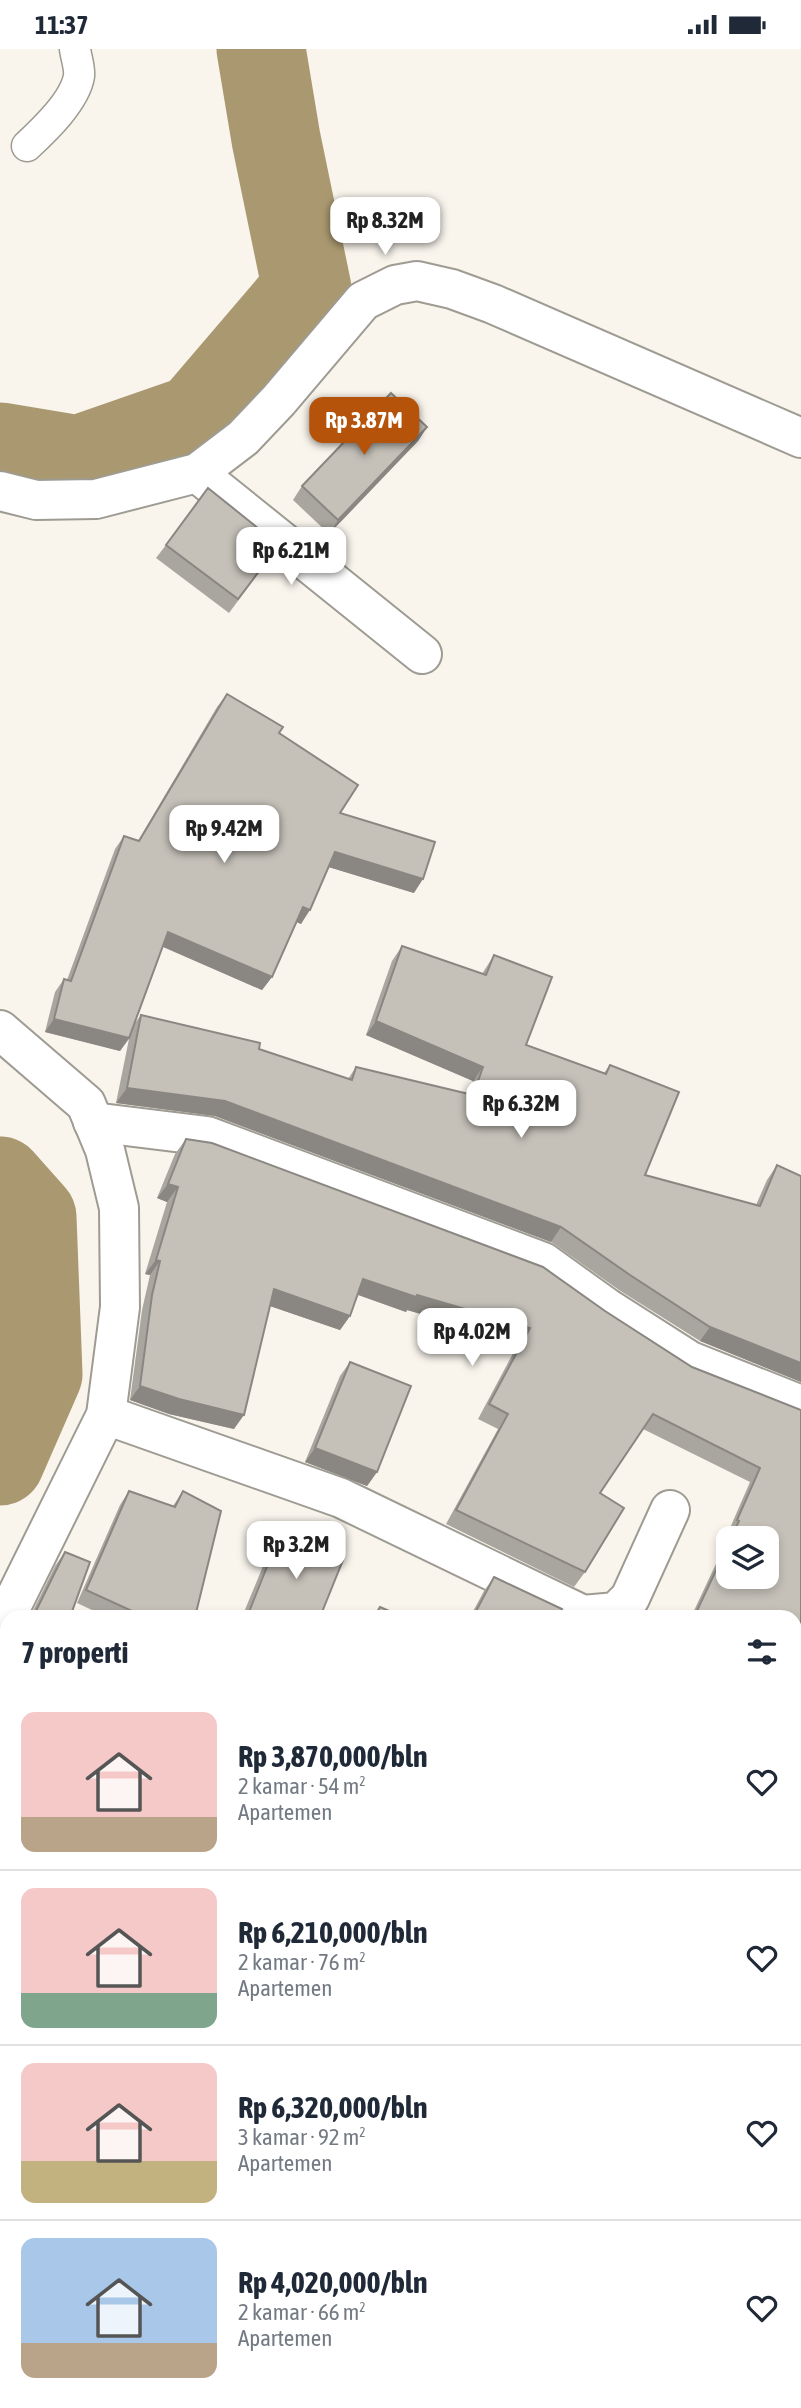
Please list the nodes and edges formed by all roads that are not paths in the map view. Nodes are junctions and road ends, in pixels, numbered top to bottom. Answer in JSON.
{"nodes":[{"id":1,"x":75,"y":49,"type":"edge"},
{"id":2,"x":27,"y":146,"type":"dead end"},
{"id":3,"x":801,"y":438,"type":"edge"},
{"id":4,"x":197,"y":473,"type":"junction"},
{"id":5,"x":0,"y":491,"type":"edge"},
{"id":6,"x":422,"y":654,"type":"dead end"},
{"id":7,"x":0,"y":1030,"type":"edge"},
{"id":8,"x":93,"y":1122,"type":"junction"},
{"id":9,"x":801,"y":1405,"type":"edge"},
{"id":10,"x":106,"y":1415,"type":"junction"},
{"id":11,"x":670,"y":1510,"type":"dead end"},
{"id":12,"x":9,"y":1610,"type":"edge"},
{"id":13,"x":571,"y":1610,"type":"edge"},
{"id":14,"x":618,"y":1610,"type":"edge"}],
"edges":[{"from":1,"to":2,"type":"lane"},
{"from":3,"to":4,"type":"street"},
{"from":4,"to":5,"type":"street"},
{"from":4,"to":6,"type":"street"},
{"from":7,"to":8,"type":"street"},
{"from":8,"to":9,"type":"street"},
{"from":8,"to":10,"type":"street"},
{"from":10,"to":12,"type":"street"},
{"from":10,"to":13,"type":"street"},
{"from":11,"to":14,"type":"street"}]}
